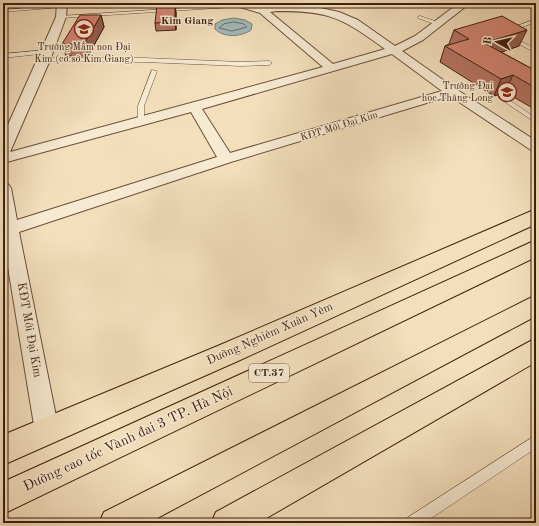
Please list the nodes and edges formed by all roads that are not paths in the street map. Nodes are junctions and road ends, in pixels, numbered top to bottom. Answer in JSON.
{"nodes":[{"id":1,"x":280,"y":3,"type":"edge"},
{"id":2,"x":464,"y":3,"type":"edge"},
{"id":3,"x":242,"y":4,"type":"edge"},
{"id":4,"x":62,"y":9,"type":"edge"},
{"id":5,"x":3,"y":11,"type":"edge"},
{"id":6,"x":263,"y":11,"type":"junction"},
{"id":7,"x":420,"y":17,"type":"dead end"},
{"id":8,"x":536,"y":20,"type":"edge"},
{"id":9,"x":438,"y":24,"type":"junction"},
{"id":10,"x":394,"y":50,"type":"junction"},
{"id":11,"x":536,"y":51,"type":"edge"},
{"id":12,"x":3,"y":56,"type":"edge"},
{"id":13,"x":46,"y":56,"type":"junction"},
{"id":14,"x":269,"y":63,"type":"dead end"},
{"id":15,"x":332,"y":69,"type":"junction"},
{"id":16,"x":154,"y":70,"type":"dead end"},
{"id":17,"x":452,"y":92,"type":"junction"},
{"id":18,"x":501,"y":97,"type":"edge"},
{"id":19,"x":194,"y":107,"type":"junction"},
{"id":20,"x":536,"y":121,"type":"edge"},
{"id":21,"x":141,"y":122,"type":"junction"},
{"id":22,"x":536,"y":146,"type":"edge"},
{"id":23,"x":3,"y":151,"type":"edge"},
{"id":24,"x":3,"y":158,"type":"edge"},
{"id":25,"x":226,"y":159,"type":"junction"},
{"id":26,"x":3,"y":188,"type":"edge"},
{"id":27,"x":536,"y":216,"type":"edge"},
{"id":28,"x":7,"y":230,"type":"edge"},
{"id":29,"x":536,"y":248,"type":"edge"},
{"id":30,"x":536,"y":305,"type":"edge"},
{"id":31,"x":536,"y":349,"type":"edge"},
{"id":32,"x":47,"y":431,"type":"junction"},
{"id":33,"x":536,"y":441,"type":"edge"},
{"id":34,"x":3,"y":450,"type":"edge"},
{"id":35,"x":3,"y":498,"type":"edge"},
{"id":36,"x":115,"y":523,"type":"edge"},
{"id":37,"x":227,"y":523,"type":"edge"},
{"id":38,"x":412,"y":523,"type":"edge"}],
"edges":[{"from":1,"to":3,"type":"lane"},
{"from":2,"to":9,"type":"street"},
{"from":3,"to":4,"type":"lane"},
{"from":3,"to":6,"type":"street"},
{"from":4,"to":5,"type":"lane"},
{"from":4,"to":13,"type":"street"},
{"from":6,"to":10,"type":"street"},
{"from":6,"to":15,"type":"street"},
{"from":7,"to":9,"type":"lane"},
{"from":8,"to":11,"type":"lane"},
{"from":9,"to":10,"type":"street"},
{"from":10,"to":15,"type":"street"},
{"from":10,"to":17,"type":"street"},
{"from":12,"to":13,"type":"lane"},
{"from":13,"to":14,"type":"lane"},
{"from":13,"to":23,"type":"street"},
{"from":15,"to":19,"type":"street"},
{"from":16,"to":21,"type":"lane"},
{"from":17,"to":22,"type":"street"},
{"from":17,"to":25,"type":"street","name":"KĐT Mới Đại Kim"},
{"from":18,"to":20,"type":"lane"},
{"from":19,"to":21,"type":"street"},
{"from":19,"to":25,"type":"street"},
{"from":21,"to":24,"type":"street"},
{"from":25,"to":28,"type":"street","name":"KĐT Mới Đại Kim"},
{"from":26,"to":28,"type":"street","name":"KĐT Mới Đại Kim"},
{"from":27,"to":32,"type":"main road","name":"Đường Nghiêm Xuân Yêm"},
{"from":28,"to":32,"type":"street","name":"KĐT Mới Đại Kim"},
{"from":29,"to":35,"type":"main road","name":"Đường cao tốc Vành đai 3 TP. Hà Nội","number":"CT.37"},
{"from":30,"to":36,"type":"main road"},
{"from":31,"to":37,"type":"main road"},
{"from":32,"to":34,"type":"main road","name":"Đường Nghiêm Xuân Yêm"},
{"from":33,"to":38,"type":"lane"}]}
